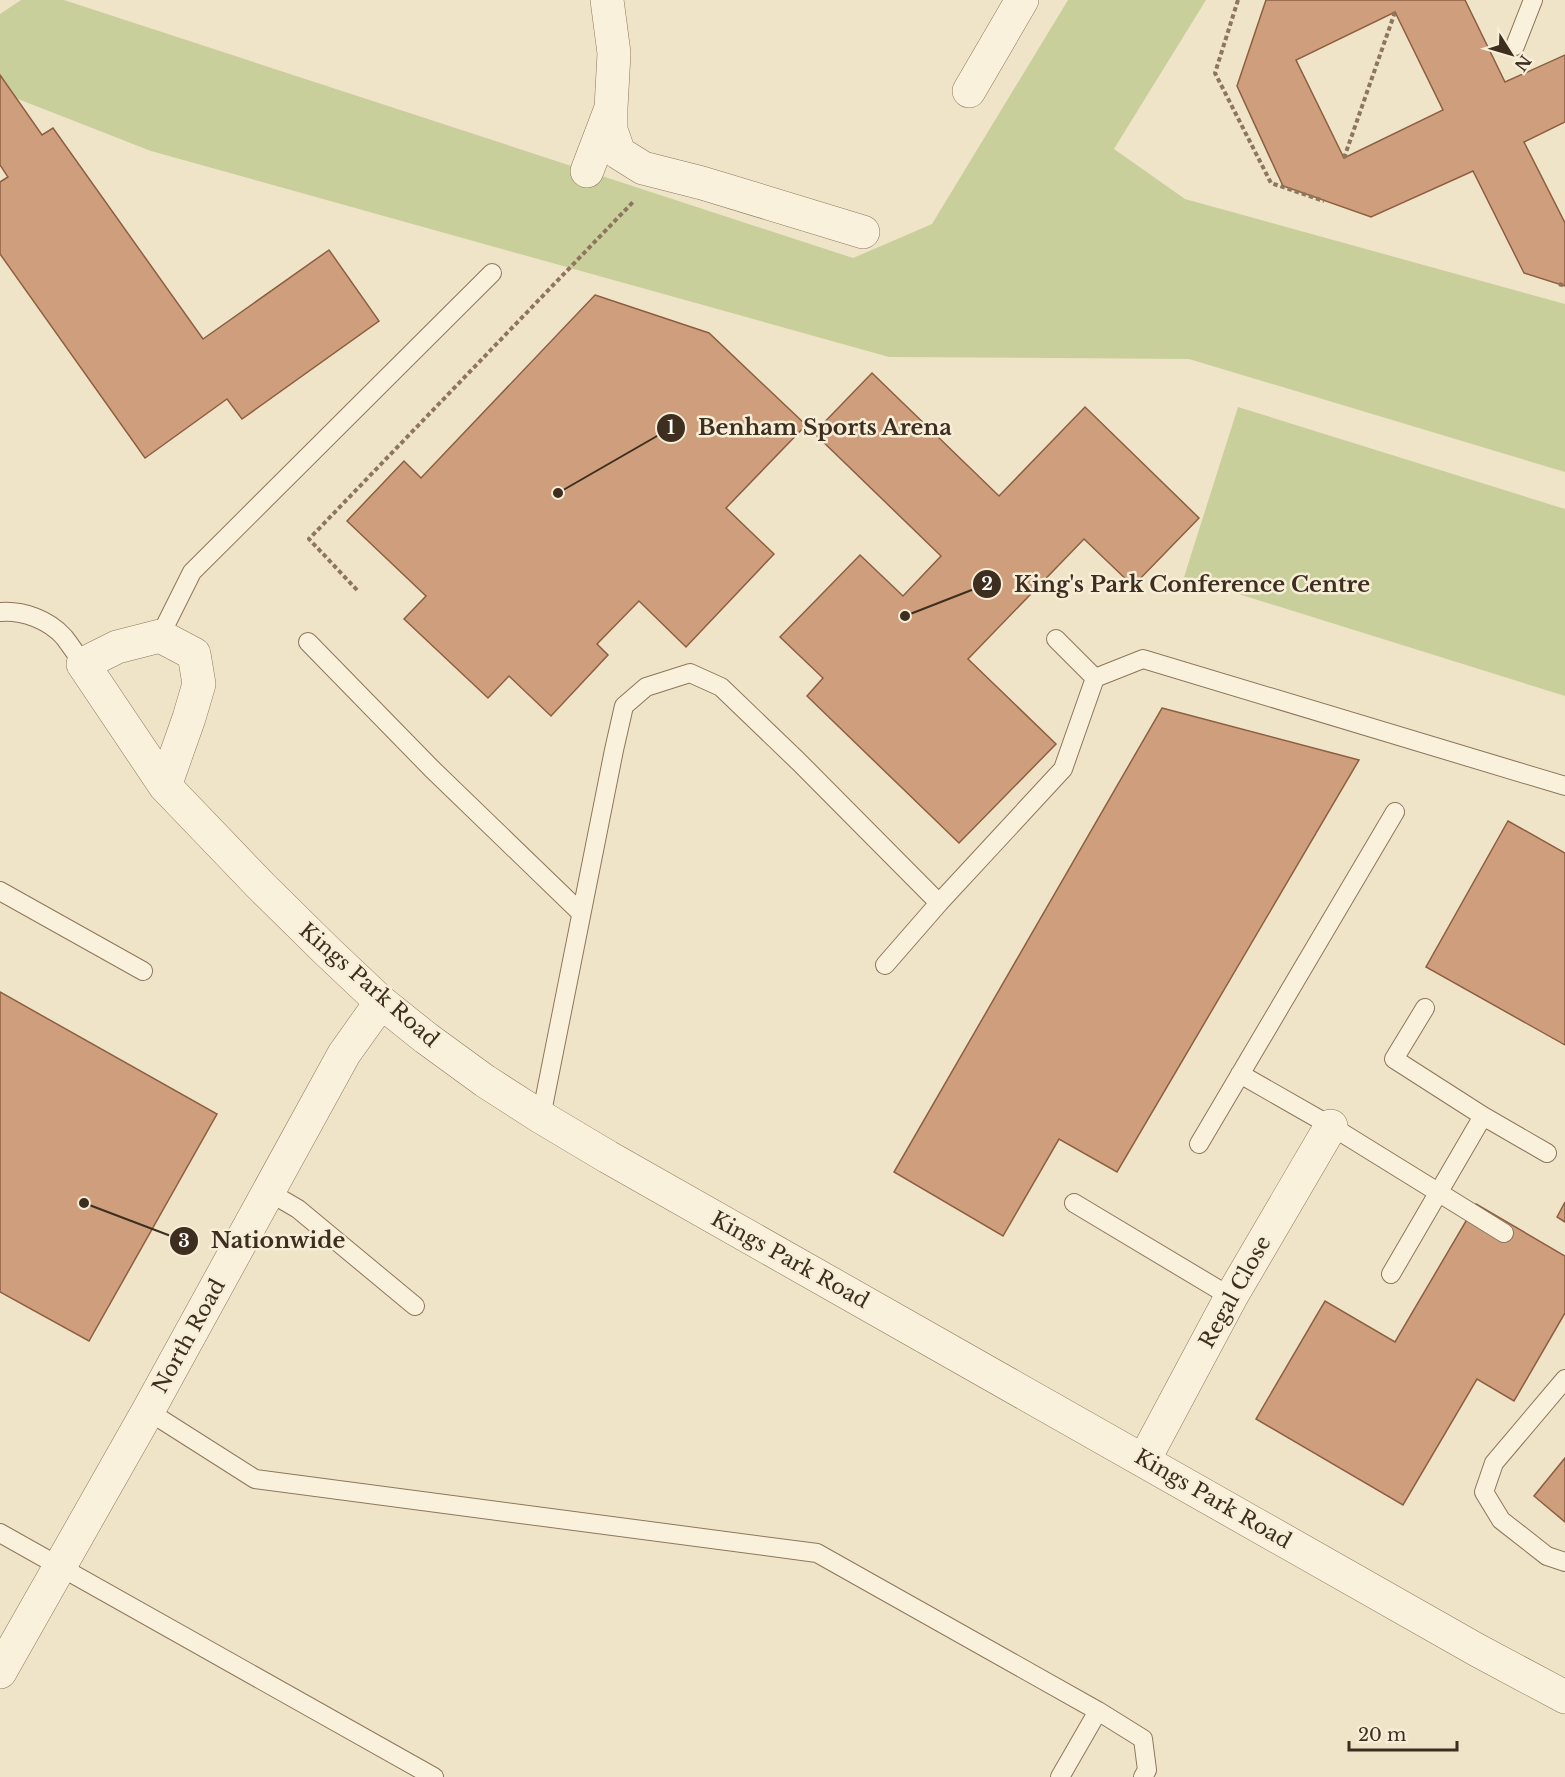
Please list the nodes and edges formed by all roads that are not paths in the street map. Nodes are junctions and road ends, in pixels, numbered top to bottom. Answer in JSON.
{"nodes":[{"id":1,"x":607,"y":0,"type":"edge"},
{"id":2,"x":1022,"y":0,"type":"edge"},
{"id":3,"x":1533,"y":0,"type":"edge"},
{"id":4,"x":1515,"y":46,"type":"dead end"},
{"id":5,"x":969,"y":91,"type":"dead end"},
{"id":6,"x":611,"y":108,"type":"junction"},
{"id":7,"x":587,"y":171,"type":"dead end"},
{"id":8,"x":863,"y":232,"type":"dead end"},
{"id":9,"x":492,"y":273,"type":"dead end"},
{"id":10,"x":0,"y":612,"type":"edge"},
{"id":11,"x":160,"y":636,"type":"junction"},
{"id":12,"x":1056,"y":639,"type":"dead end"},
{"id":13,"x":308,"y":642,"type":"dead end"},
{"id":14,"x":83,"y":664,"type":"junction"},
{"id":15,"x":1095,"y":678,"type":"junction"},
{"id":16,"x":165,"y":786,"type":"junction"},
{"id":17,"x":1565,"y":786,"type":"edge"},
{"id":18,"x":1395,"y":812,"type":"dead end"},
{"id":19,"x":0,"y":891,"type":"edge"},
{"id":20,"x":939,"y":903,"type":"junction"},
{"id":21,"x":581,"y":913,"type":"junction"},
{"id":22,"x":885,"y":965,"type":"dead end"},
{"id":23,"x":143,"y":971,"type":"dead end"},
{"id":24,"x":381,"y":1002,"type":"junction"},
{"id":25,"x":1425,"y":1008,"type":"dead end"},
{"id":26,"x":1240,"y":1074,"type":"junction"},
{"id":27,"x":1484,"y":1116,"type":"junction"},
{"id":28,"x":541,"y":1118,"type":"junction"},
{"id":29,"x":1331,"y":1126,"type":"junction"},
{"id":30,"x":1199,"y":1144,"type":"dead end"},
{"id":31,"x":1547,"y":1153,"type":"dead end"},
{"id":32,"x":269,"y":1192,"type":"junction"},
{"id":33,"x":1438,"y":1193,"type":"junction"},
{"id":34,"x":1074,"y":1203,"type":"dead end"},
{"id":35,"x":1504,"y":1233,"type":"dead end"},
{"id":36,"x":1391,"y":1274,"type":"dead end"},
{"id":37,"x":1231,"y":1297,"type":"junction"},
{"id":38,"x":415,"y":1306,"type":"dead end"},
{"id":39,"x":1565,"y":1379,"type":"edge"},
{"id":40,"x":148,"y":1411,"type":"junction"},
{"id":41,"x":1144,"y":1460,"type":"junction"},
{"id":42,"x":0,"y":1533,"type":"edge"},
{"id":43,"x":1565,"y":1562,"type":"edge"},
{"id":44,"x":60,"y":1567,"type":"junction"},
{"id":45,"x":1477,"y":1650,"type":"junction"},
{"id":46,"x":0,"y":1672,"type":"edge"},
{"id":47,"x":1565,"y":1674,"type":"edge"},
{"id":48,"x":1565,"y":1697,"type":"edge"},
{"id":49,"x":1098,"y":1711,"type":"junction"},
{"id":50,"x":434,"y":1777,"type":"edge"},
{"id":51,"x":1060,"y":1777,"type":"edge"},
{"id":52,"x":1143,"y":1777,"type":"edge"}],
"edges":[{"from":1,"to":6,"type":"street"},
{"from":2,"to":5,"type":"street"},
{"from":3,"to":4,"type":"lane"},
{"from":6,"to":7,"type":"street"},
{"from":6,"to":8,"type":"street"},
{"from":9,"to":11,"type":"lane"},
{"from":10,"to":14,"type":"lane"},
{"from":11,"to":14,"type":"street"},
{"from":11,"to":16,"type":"street"},
{"from":12,"to":15,"type":"lane"},
{"from":13,"to":21,"type":"lane"},
{"from":14,"to":16,"type":"street","name":"Kings Park Road"},
{"from":15,"to":17,"type":"lane"},
{"from":15,"to":20,"type":"lane"},
{"from":16,"to":24,"type":"street","name":"Kings Park Road"},
{"from":18,"to":26,"type":"lane"},
{"from":19,"to":23,"type":"lane"},
{"from":20,"to":21,"type":"lane"},
{"from":20,"to":22,"type":"lane"},
{"from":21,"to":28,"type":"lane"},
{"from":24,"to":28,"type":"street","name":"Kings Park Road"},
{"from":24,"to":32,"type":"street","name":"North Road"},
{"from":25,"to":27,"type":"lane"},
{"from":26,"to":29,"type":"lane"},
{"from":26,"to":30,"type":"lane"},
{"from":27,"to":31,"type":"lane"},
{"from":27,"to":33,"type":"lane"},
{"from":28,"to":41,"type":"street","name":"Kings Park Road"},
{"from":29,"to":33,"type":"lane"},
{"from":29,"to":37,"type":"street","name":"Regal Close"},
{"from":32,"to":38,"type":"lane"},
{"from":32,"to":40,"type":"street","name":"North Road"},
{"from":33,"to":35,"type":"lane"},
{"from":33,"to":36,"type":"lane"},
{"from":34,"to":37,"type":"lane"},
{"from":37,"to":41,"type":"street","name":"Regal Close"},
{"from":39,"to":43,"type":"lane"},
{"from":40,"to":44,"type":"street","name":"North Road"},
{"from":40,"to":49,"type":"lane"},
{"from":41,"to":45,"type":"street","name":"Kings Park Road"},
{"from":42,"to":44,"type":"lane"},
{"from":44,"to":46,"type":"street","name":"North Road"},
{"from":44,"to":50,"type":"lane"},
{"from":45,"to":47,"type":"street","name":"Kings Park Road"},
{"from":45,"to":48,"type":"street","name":"Kings Park Road"},
{"from":49,"to":51,"type":"lane"},
{"from":49,"to":52,"type":"lane"}]}
